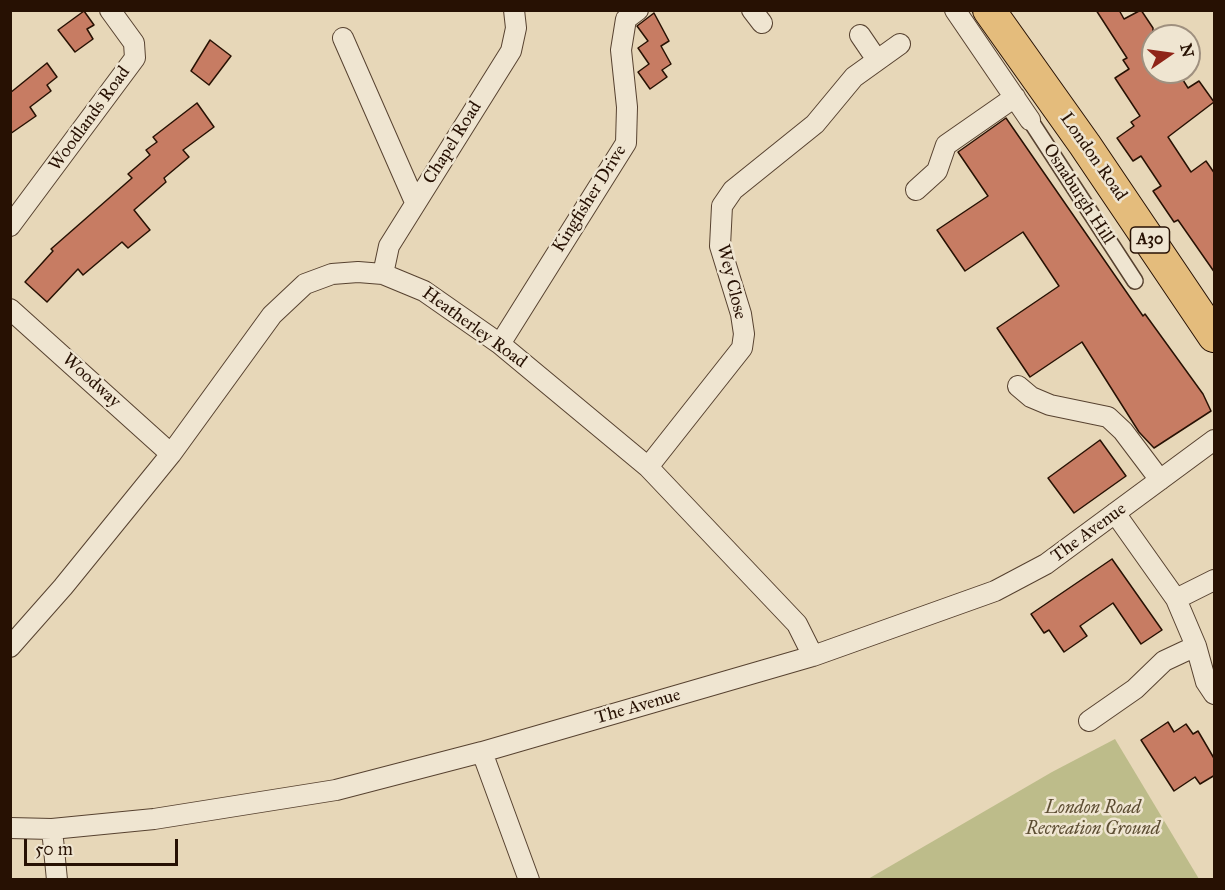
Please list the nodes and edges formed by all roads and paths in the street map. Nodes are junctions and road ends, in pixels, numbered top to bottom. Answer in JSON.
{"nodes":[{"id":1,"x":110,"y":10,"type":"edge"},
{"id":2,"x":514,"y":10,"type":"edge"},
{"id":3,"x":638,"y":10,"type":"edge"},
{"id":4,"x":955,"y":10,"type":"edge"},
{"id":5,"x":989,"y":10,"type":"edge"},
{"id":6,"x":860,"y":35,"type":"dead end"},
{"id":7,"x":343,"y":38,"type":"dead end"},
{"id":8,"x":900,"y":44,"type":"dead end"},
{"id":9,"x":877,"y":60,"type":"junction"},
{"id":10,"x":1028,"y":103,"type":"junction"},
{"id":11,"x":916,"y":190,"type":"dead end"},
{"id":12,"x":415,"y":202,"type":"junction"},
{"id":13,"x":10,"y":226,"type":"edge"},
{"id":14,"x":383,"y":274,"type":"junction"},
{"id":15,"x":1135,"y":281,"type":"dead end"},
{"id":16,"x":10,"y":309,"type":"edge"},
{"id":17,"x":1215,"y":336,"type":"edge"},
{"id":18,"x":500,"y":344,"type":"junction"},
{"id":19,"x":1018,"y":386,"type":"dead end"},
{"id":20,"x":1215,"y":441,"type":"edge"},
{"id":21,"x":171,"y":454,"type":"junction"},
{"id":22,"x":648,"y":467,"type":"junction"},
{"id":23,"x":1160,"y":480,"type":"junction"},
{"id":24,"x":1115,"y":513,"type":"junction"},
{"id":25,"x":1215,"y":580,"type":"edge"},
{"id":26,"x":1176,"y":599,"type":"junction"},
{"id":27,"x":1196,"y":646,"type":"junction"},
{"id":28,"x":10,"y":647,"type":"edge"},
{"id":29,"x":813,"y":656,"type":"junction"},
{"id":30,"x":1215,"y":694,"type":"edge"},
{"id":31,"x":1089,"y":722,"type":"dead end"},
{"id":32,"x":482,"y":752,"type":"junction"},
{"id":33,"x":10,"y":828,"type":"edge"},
{"id":34,"x":52,"y":829,"type":"junction"},
{"id":35,"x":57,"y":879,"type":"edge"},
{"id":36,"x":529,"y":879,"type":"edge"}],
"edges":[{"from":1,"to":13,"type":"street","name":"Woodlands Road"},
{"from":2,"to":12,"type":"street","name":"Chapel Road"},
{"from":3,"to":18,"type":"street","name":"Kingfisher Drive"},
{"from":4,"to":10,"type":"street","name":"Osnaburgh Hill"},
{"from":5,"to":10,"type":"main road","name":"London Road","number":"A30"},
{"from":6,"to":9,"type":"street"},
{"from":7,"to":12,"type":"street"},
{"from":8,"to":9,"type":"street","name":"Wey Close"},
{"from":9,"to":22,"type":"street","name":"Wey Close"},
{"from":10,"to":11,"type":"street"},
{"from":10,"to":15,"type":"street","name":"Osnaburgh Hill"},
{"from":10,"to":17,"type":"main road","name":"London Road","number":"A30"},
{"from":12,"to":14,"type":"street","name":"Chapel Road"},
{"from":14,"to":18,"type":"street","name":"Heatherley Road"},
{"from":14,"to":21,"type":"street","name":"Heatherley Road"},
{"from":16,"to":21,"type":"street","name":"Woodway"},
{"from":18,"to":22,"type":"street","name":"Heatherley Road"},
{"from":19,"to":23,"type":"street"},
{"from":20,"to":23,"type":"street","name":"The Avenue"},
{"from":21,"to":28,"type":"street","name":"Heatherley Road"},
{"from":22,"to":29,"type":"street","name":"Heatherley Road"},
{"from":23,"to":24,"type":"street","name":"The Avenue"},
{"from":24,"to":26,"type":"street"},
{"from":24,"to":29,"type":"street","name":"The Avenue"},
{"from":25,"to":26,"type":"street"},
{"from":26,"to":27,"type":"street"},
{"from":27,"to":30,"type":"street"},
{"from":27,"to":31,"type":"street"},
{"from":29,"to":32,"type":"street","name":"The Avenue"},
{"from":32,"to":34,"type":"street","name":"The Avenue"},
{"from":32,"to":36,"type":"street"},
{"from":33,"to":34,"type":"street","name":"The Avenue"},
{"from":34,"to":35,"type":"street"}]}
